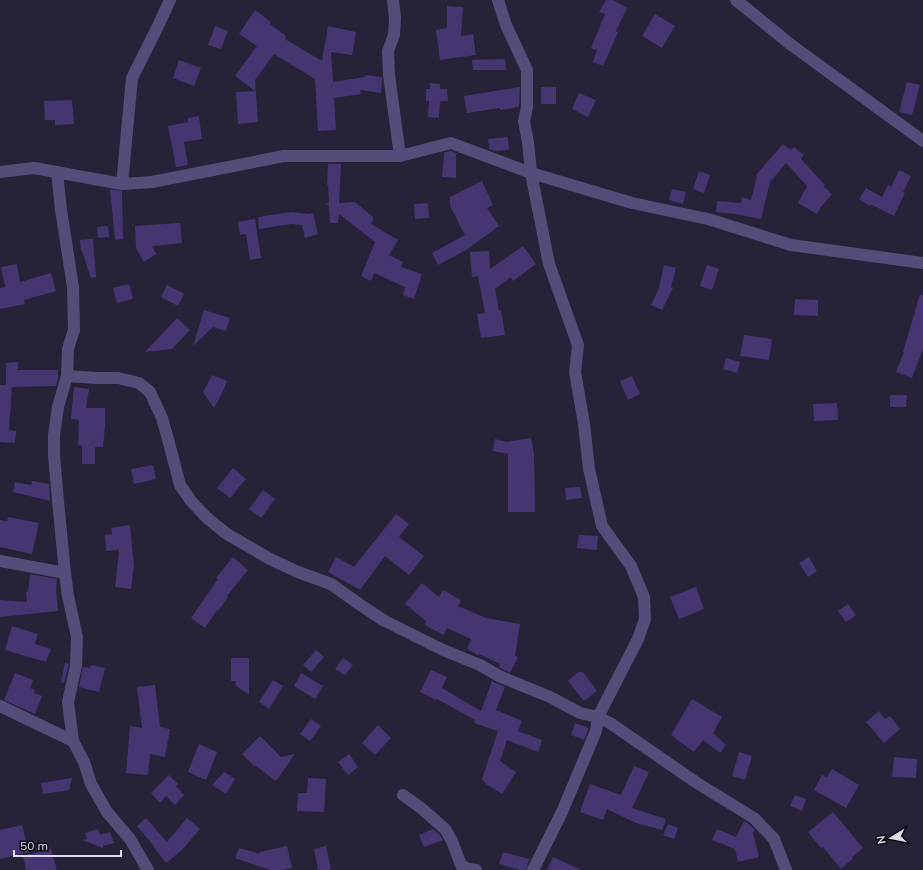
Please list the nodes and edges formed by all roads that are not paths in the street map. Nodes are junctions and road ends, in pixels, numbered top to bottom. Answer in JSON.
{"nodes":[{"id":1,"x":170,"y":0,"type":"edge"},
{"id":2,"x":393,"y":0,"type":"edge"},
{"id":3,"x":498,"y":0,"type":"edge"},
{"id":4,"x":736,"y":0,"type":"edge"},
{"id":5,"x":923,"y":141,"type":"edge"},
{"id":6,"x":400,"y":156,"type":"junction"},
{"id":7,"x":0,"y":172,"type":"edge"},
{"id":8,"x":56,"y":172,"type":"junction"},
{"id":9,"x":531,"y":172,"type":"junction"},
{"id":10,"x":122,"y":184,"type":"junction"},
{"id":11,"x":923,"y":263,"type":"edge"},
{"id":12,"x":67,"y":376,"type":"junction"},
{"id":13,"x":0,"y":561,"type":"edge"},
{"id":14,"x":65,"y":573,"type":"junction"},
{"id":15,"x":0,"y":706,"type":"edge"},
{"id":16,"x":598,"y":717,"type":"junction"},
{"id":17,"x":73,"y":741,"type":"junction"},
{"id":18,"x":403,"y":795,"type":"dead end"},
{"id":19,"x":148,"y":870,"type":"edge"},
{"id":20,"x":476,"y":870,"type":"edge"},
{"id":21,"x":533,"y":870,"type":"edge"},
{"id":22,"x":786,"y":870,"type":"edge"}],
"edges":[{"from":1,"to":10,"type":"street"},
{"from":2,"to":6,"type":"street"},
{"from":3,"to":9,"type":"street"},
{"from":4,"to":5,"type":"street"},
{"from":6,"to":9,"type":"street"},
{"from":6,"to":10,"type":"street"},
{"from":7,"to":8,"type":"street"},
{"from":8,"to":10,"type":"street"},
{"from":8,"to":12,"type":"street"},
{"from":9,"to":11,"type":"street"},
{"from":9,"to":16,"type":"street"},
{"from":12,"to":14,"type":"street"},
{"from":12,"to":16,"type":"street"},
{"from":13,"to":14,"type":"street"},
{"from":14,"to":17,"type":"street"},
{"from":15,"to":17,"type":"street"},
{"from":16,"to":21,"type":"street"},
{"from":16,"to":22,"type":"street"},
{"from":17,"to":19,"type":"street"},
{"from":18,"to":20,"type":"street"}]}
